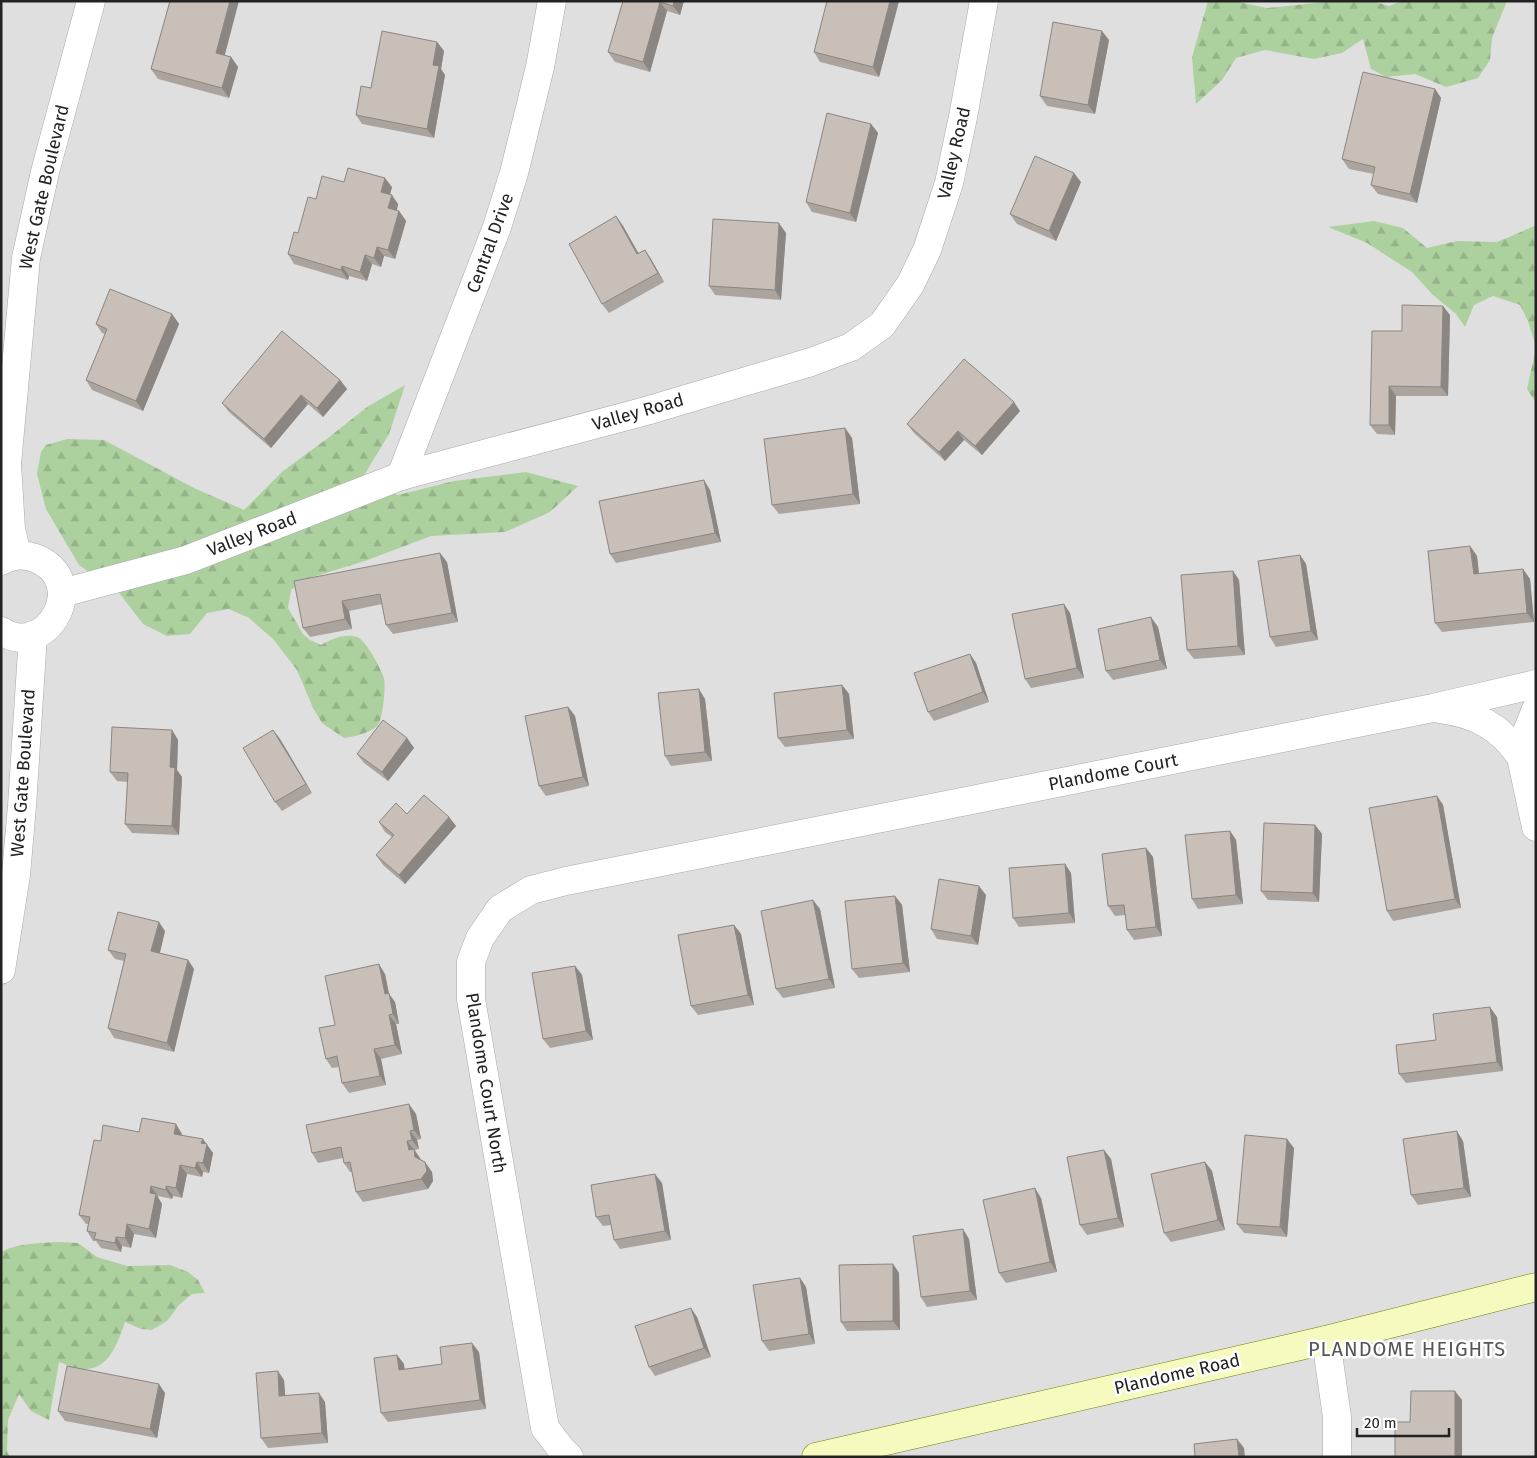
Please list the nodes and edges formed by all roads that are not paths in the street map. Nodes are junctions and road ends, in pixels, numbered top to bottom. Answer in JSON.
{"nodes":[{"id":1,"x":91,"y":1,"type":"edge"},
{"id":2,"x":552,"y":1,"type":"edge"},
{"id":3,"x":984,"y":1,"type":"edge"},
{"id":4,"x":401,"y":476,"type":"junction"},
{"id":5,"x":9,"y":558,"type":"edge"},
{"id":6,"x":62,"y":593,"type":"junction"},
{"id":7,"x":1,"y":631,"type":"edge"},
{"id":8,"x":33,"y":635,"type":"junction"},
{"id":9,"x":1536,"y":684,"type":"edge"},
{"id":10,"x":1433,"y":708,"type":"junction"},
{"id":11,"x":1536,"y":709,"type":"edge"},
{"id":12,"x":1521,"y":757,"type":"junction"},
{"id":13,"x":1536,"y":827,"type":"edge"},
{"id":14,"x":689,"y":857,"type":"joint"},
{"id":15,"x":1,"y":970,"type":"edge"},
{"id":16,"x":1536,"y":1287,"type":"edge"},
{"id":17,"x":1326,"y":1340,"type":"junction"},
{"id":18,"x":545,"y":1428,"type":"junction"},
{"id":19,"x":539,"y":1457,"type":"edge"},
{"id":20,"x":569,"y":1457,"type":"edge"},
{"id":21,"x":816,"y":1457,"type":"edge"},
{"id":22,"x":1337,"y":1457,"type":"edge"}],
"edges":[{"from":1,"to":5,"type":"street","name":"West Gate Boulevard"},
{"from":2,"to":4,"type":"street","name":"Central Drive"},
{"from":3,"to":4,"type":"street","name":"Valley Road"},
{"from":4,"to":6,"type":"street","name":"Valley Road"},
{"from":5,"to":6,"type":"street"},
{"from":6,"to":8,"type":"street"},
{"from":7,"to":8,"type":"street"},
{"from":8,"to":15,"type":"street","name":"West Gate Boulevard"},
{"from":9,"to":10,"type":"street","name":"Plandome Court"},
{"from":10,"to":12,"type":"street"},
{"from":10,"to":14,"type":"street","name":"Plandome Court"},
{"from":11,"to":12,"type":"street"},
{"from":12,"to":13,"type":"street"},
{"from":14,"to":18,"type":"street","name":"Plandome Court North"},
{"from":16,"to":17,"type":"main road","name":"Plandome Road"},
{"from":17,"to":21,"type":"main road","name":"Plandome Road"},
{"from":17,"to":22,"type":"street"},
{"from":18,"to":19,"type":"street","name":"Plandome Court North"},
{"from":18,"to":20,"type":"street","name":"Plandome Court North"}]}
